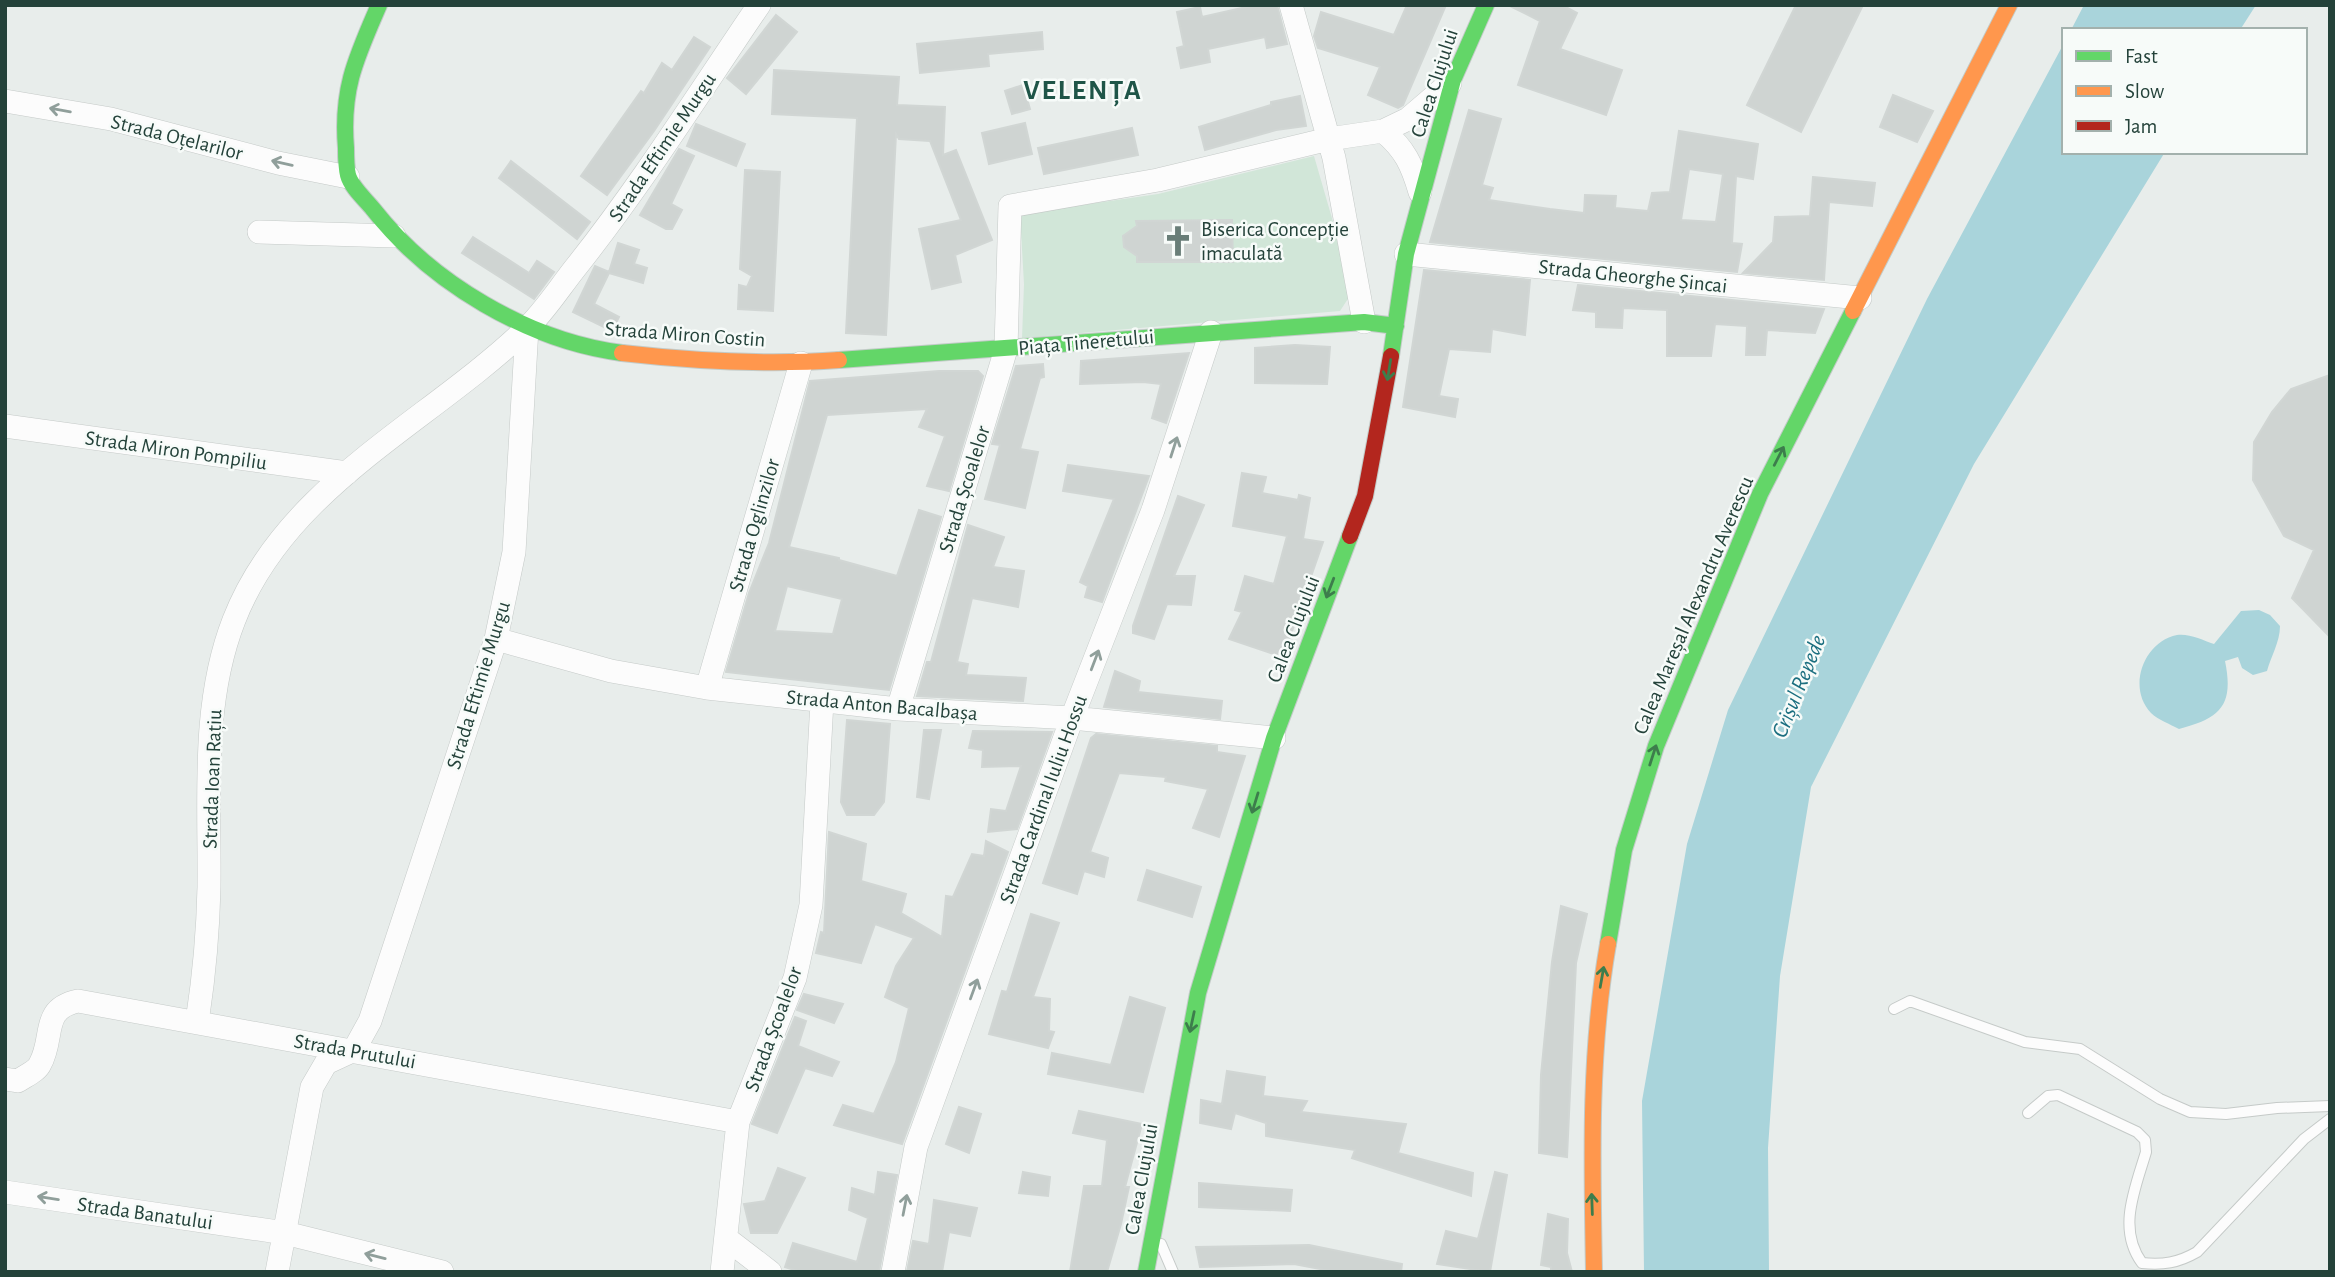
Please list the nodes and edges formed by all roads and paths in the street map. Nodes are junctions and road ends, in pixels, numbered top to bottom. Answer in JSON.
{"nodes":[{"id":1,"x":379,"y":5,"type":"edge"},
{"id":2,"x":759,"y":5,"type":"edge"},
{"id":3,"x":1291,"y":5,"type":"edge"},
{"id":4,"x":1486,"y":5,"type":"edge"},
{"id":5,"x":2009,"y":5,"type":"edge"},
{"id":6,"x":1453,"y":80,"type":"junction"},
{"id":7,"x":5,"y":101,"type":"edge"},
{"id":8,"x":1383,"y":131,"type":"junction"},
{"id":9,"x":1329,"y":139,"type":"junction"},
{"id":10,"x":348,"y":177,"type":"junction"},
{"id":11,"x":1421,"y":197,"type":"junction"},
{"id":12,"x":259,"y":232,"type":"dead end"},
{"id":13,"x":394,"y":236,"type":"junction"},
{"id":14,"x":1406,"y":254,"type":"junction"},
{"id":15,"x":1860,"y":298,"type":"junction"},
{"id":16,"x":1364,"y":321,"type":"junction"},
{"id":17,"x":1396,"y":326,"type":"junction"},
{"id":18,"x":527,"y":328,"type":"junction"},
{"id":19,"x":1211,"y":332,"type":"junction"},
{"id":20,"x":1006,"y":349,"type":"junction"},
{"id":21,"x":801,"y":363,"type":"junction"},
{"id":22,"x":5,"y":426,"type":"edge"},
{"id":23,"x":347,"y":473,"type":"junction"},
{"id":24,"x":496,"y":639,"type":"junction"},
{"id":25,"x":707,"y":688,"type":"junction"},
{"id":26,"x":822,"y":701,"type":"junction"},
{"id":27,"x":898,"y":709,"type":"junction"},
{"id":28,"x":1072,"y":718,"type":"junction"},
{"id":29,"x":1274,"y":738,"type":"junction"},
{"id":30,"x":1894,"y":1009,"type":"dead end"},
{"id":31,"x":197,"y":1022,"type":"junction"},
{"id":32,"x":354,"y":1050,"type":"junction"},
{"id":33,"x":12,"y":1080,"type":"edge"},
{"id":34,"x":2330,"y":1106,"type":"edge"},
{"id":35,"x":2028,"y":1113,"type":"dead end"},
{"id":36,"x":2330,"y":1119,"type":"edge"},
{"id":37,"x":738,"y":1122,"type":"junction"},
{"id":38,"x":5,"y":1192,"type":"edge"},
{"id":39,"x":1153,"y":1229,"type":"junction"},
{"id":40,"x":285,"y":1233,"type":"junction"},
{"id":41,"x":727,"y":1239,"type":"junction"},
{"id":42,"x":277,"y":1272,"type":"edge"},
{"id":43,"x":442,"y":1272,"type":"edge"},
{"id":44,"x":722,"y":1272,"type":"edge"},
{"id":45,"x":770,"y":1272,"type":"edge"},
{"id":46,"x":892,"y":1272,"type":"edge"},
{"id":47,"x":1146,"y":1272,"type":"edge"},
{"id":48,"x":1173,"y":1272,"type":"edge"},
{"id":49,"x":1594,"y":1272,"type":"edge"}],
"edges":[{"from":1,"to":10,"type":"main road"},
{"from":2,"to":18,"type":"street","name":"Strada Eftimie Murgu"},
{"from":3,"to":9,"type":"street"},
{"from":4,"to":6,"type":"main road","name":"Calea Clujului"},
{"from":5,"to":15,"type":"main road","name":"Calea Mareșal Alexandru Averescu"},
{"from":6,"to":8,"type":"street","name":"Piața Tineretului"},
{"from":6,"to":11,"type":"main road","name":"Calea Clujului"},
{"from":10,"to":7,"type":"street","name":"Strada Oțelarilor","one_way":true},
{"from":8,"to":9,"type":"street","name":"Piața Tineretului"},
{"from":8,"to":11,"type":"street"},
{"from":9,"to":16,"type":"street"},
{"from":9,"to":20,"type":"street","name":"Piața Tineretului"},
{"from":10,"to":13,"type":"main road","name":"Strada Miron Costin"},
{"from":11,"to":14,"type":"main road","name":"Calea Clujului"},
{"from":12,"to":13,"type":"street"},
{"from":13,"to":18,"type":"main road","name":"Strada Miron Costin"},
{"from":14,"to":15,"type":"street","name":"Strada Gheorghe Șincai"},
{"from":14,"to":17,"type":"main road","name":"Calea Clujului"},
{"from":49,"to":15,"type":"main road","name":"Calea Mareșal Alexandru Averescu","one_way":true},
{"from":16,"to":17,"type":"main road","name":"Piața Tineretului"},
{"from":16,"to":19,"type":"main road","name":"Piața Tineretului"},
{"from":17,"to":29,"type":"main road","name":"Calea Clujului","one_way":true},
{"from":18,"to":21,"type":"main road","name":"Strada Miron Costin"},
{"from":18,"to":23,"type":"street","name":"Strada Ioan Rațiu"},
{"from":18,"to":24,"type":"street","name":"Strada Eftimie Murgu"},
{"from":19,"to":20,"type":"main road","name":"Piața Tineretului"},
{"from":28,"to":19,"type":"street","name":"Strada Cardinal Iuliu Hossu","one_way":true},
{"from":20,"to":21,"type":"main road","name":"Strada Miron Costin"},
{"from":20,"to":27,"type":"street","name":"Strada Școalelor"},
{"from":21,"to":25,"type":"street","name":"Strada Oglinzilor"},
{"from":22,"to":23,"type":"street","name":"Strada Miron Pompiliu"},
{"from":23,"to":31,"type":"street","name":"Strada Ioan Rațiu"},
{"from":24,"to":25,"type":"street","name":"Strada Anton Bacalbașa"},
{"from":24,"to":32,"type":"street","name":"Strada Eftimie Murgu"},
{"from":25,"to":26,"type":"street","name":"Strada Anton Bacalbașa"},
{"from":26,"to":27,"type":"street","name":"Strada Anton Bacalbașa"},
{"from":26,"to":37,"type":"street","name":"Strada Școalelor"},
{"from":27,"to":28,"type":"street","name":"Strada Anton Bacalbașa"},
{"from":28,"to":29,"type":"street","name":"Strada Anton Bacalbașa"},
{"from":46,"to":28,"type":"street","name":"Strada Cardinal Iuliu Hossu","one_way":true},
{"from":29,"to":39,"type":"main road","name":"Calea Clujului","one_way":true},
{"from":30,"to":34,"type":"lane"},
{"from":31,"to":32,"type":"street","name":"Strada Prutului"},
{"from":31,"to":33,"type":"street","name":"Strada Prutului"},
{"from":32,"to":37,"type":"street","name":"Strada Prutului"},
{"from":32,"to":40,"type":"street"},
{"from":35,"to":36,"type":"lane"},
{"from":37,"to":41,"type":"street","name":"Strada Școalelor"},
{"from":40,"to":38,"type":"street","name":"Strada Banatului","one_way":true},
{"from":39,"to":47,"type":"main road","name":"Calea Clujului"},
{"from":39,"to":48,"type":"lane"},
{"from":40,"to":42,"type":"street"},
{"from":43,"to":40,"type":"street","name":"Strada Banatului","one_way":true},
{"from":41,"to":44,"type":"street","name":"Strada Școalelor"},
{"from":41,"to":45,"type":"street"}]}
